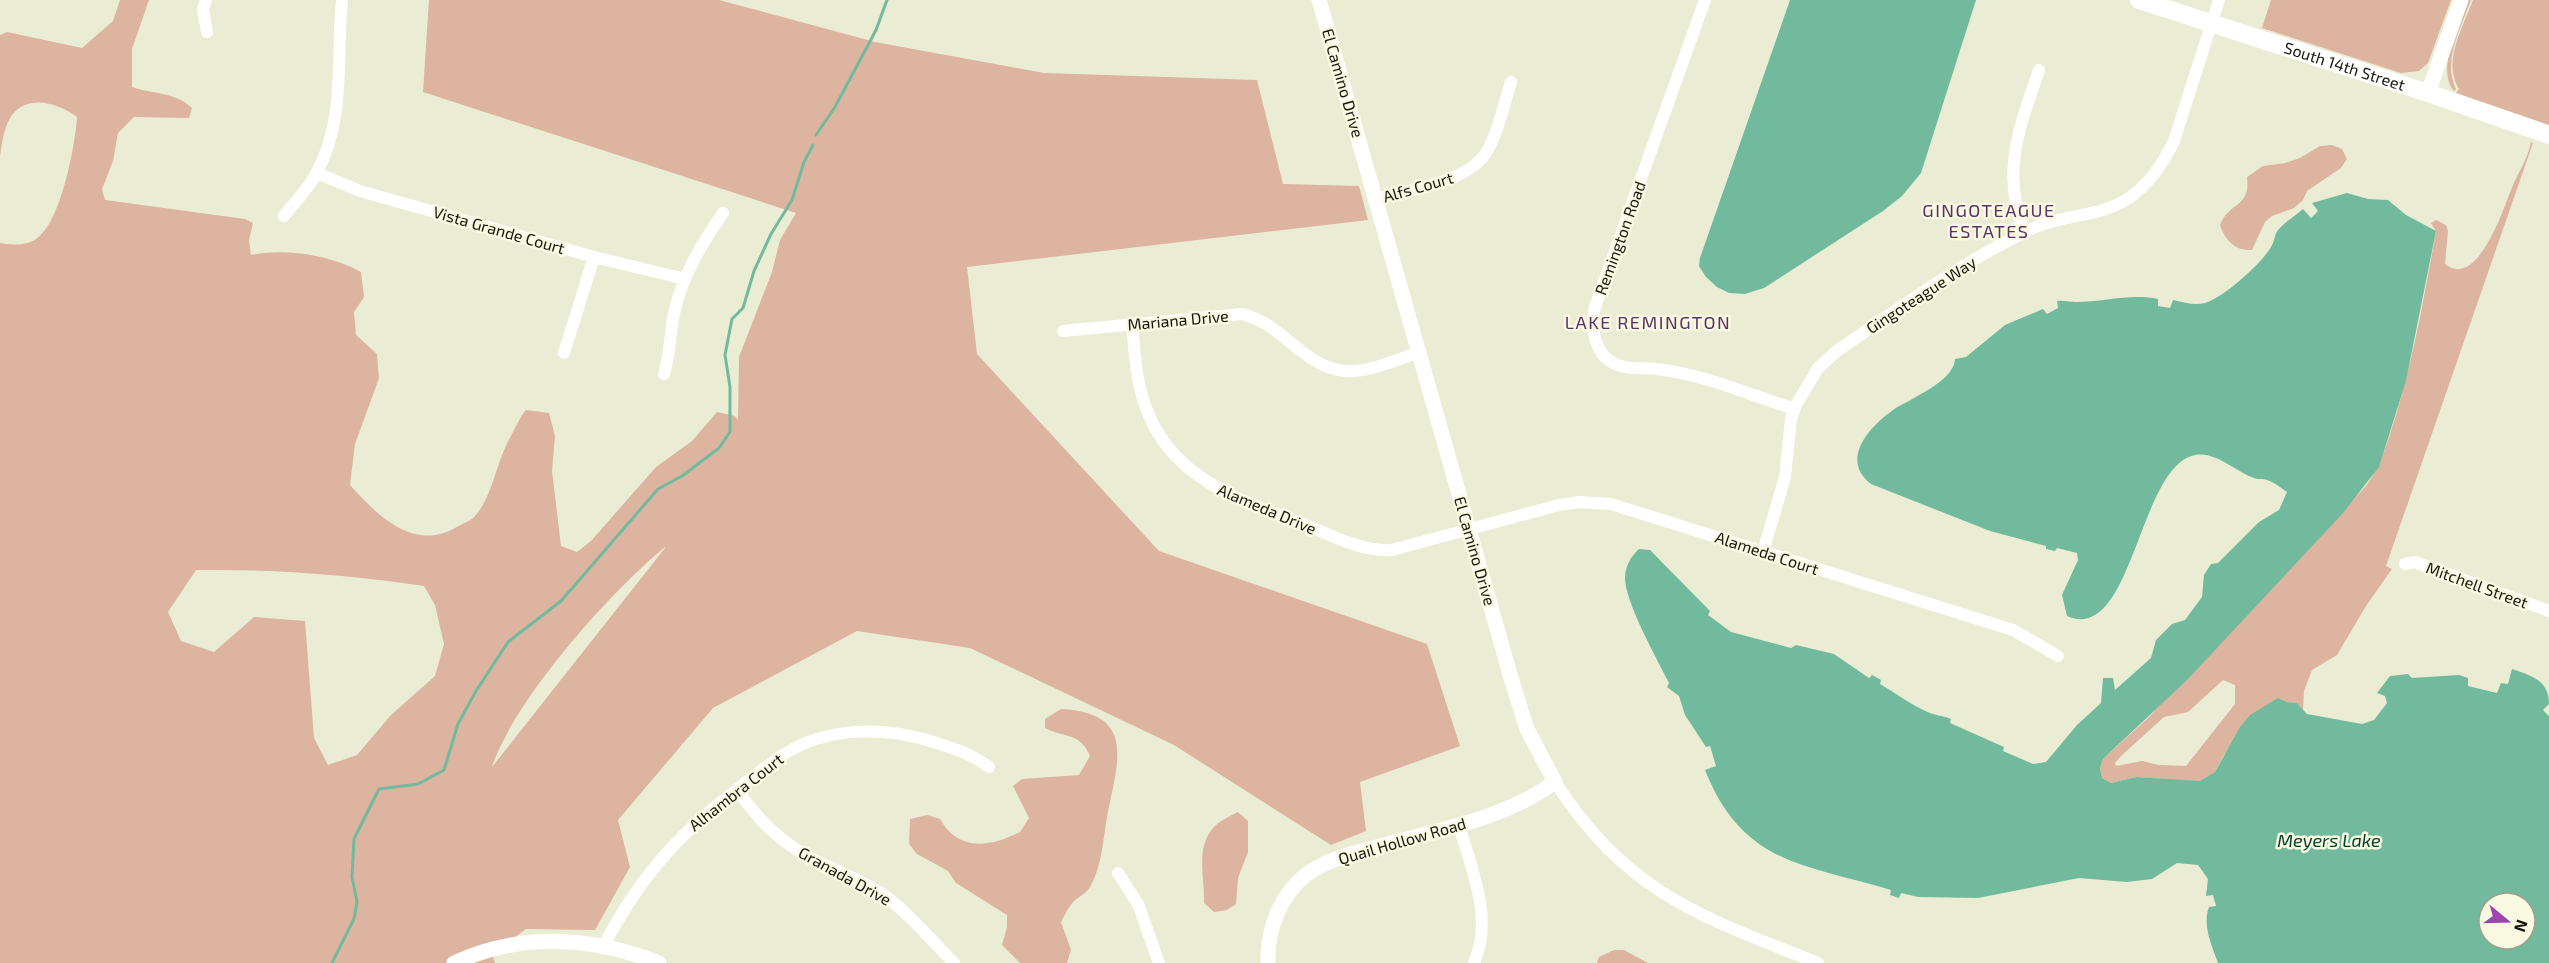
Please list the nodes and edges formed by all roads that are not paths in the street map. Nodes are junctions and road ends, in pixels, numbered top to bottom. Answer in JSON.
{"nodes":[{"id":1,"x":206,"y":0,"type":"edge"},
{"id":2,"x":342,"y":0,"type":"edge"},
{"id":3,"x":1319,"y":0,"type":"edge"},
{"id":4,"x":1705,"y":0,"type":"edge"},
{"id":5,"x":2139,"y":0,"type":"edge"},
{"id":6,"x":2219,"y":0,"type":"edge"},
{"id":7,"x":2461,"y":0,"type":"edge"},
{"id":8,"x":2212,"y":23,"type":"junction"},
{"id":9,"x":207,"y":32,"type":"dead end"},
{"id":10,"x":2038,"y":70,"type":"dead end"},
{"id":11,"x":1511,"y":82,"type":"dead end"},
{"id":12,"x":2428,"y":93,"type":"junction"},
{"id":13,"x":2549,"y":135,"type":"edge"},
{"id":14,"x":317,"y":173,"type":"junction"},
{"id":15,"x":1375,"y":200,"type":"junction"},
{"id":16,"x":723,"y":213,"type":"dead end"},
{"id":17,"x":284,"y":216,"type":"dead end"},
{"id":18,"x":2024,"y":232,"type":"junction"},
{"id":19,"x":594,"y":257,"type":"junction"},
{"id":20,"x":685,"y":279,"type":"junction"},
{"id":21,"x":1132,"y":324,"type":"junction"},
{"id":22,"x":1063,"y":331,"type":"dead end"},
{"id":23,"x":564,"y":353,"type":"dead end"},
{"id":24,"x":1418,"y":353,"type":"junction"},
{"id":25,"x":664,"y":374,"type":"dead end"},
{"id":26,"x":1795,"y":410,"type":"junction"},
{"id":27,"x":1469,"y":530,"type":"junction"},
{"id":28,"x":1763,"y":552,"type":"junction"},
{"id":29,"x":2405,"y":564,"type":"dead end"},
{"id":30,"x":2549,"y":611,"type":"edge"},
{"id":31,"x":2058,"y":656,"type":"dead end"},
{"id":32,"x":989,"y":767,"type":"dead end"},
{"id":33,"x":1555,"y":783,"type":"junction"},
{"id":34,"x":737,"y":789,"type":"junction"},
{"id":35,"x":1460,"y":825,"type":"junction"},
{"id":36,"x":1118,"y":873,"type":"dead end"},
{"id":37,"x":604,"y":945,"type":"junction"},
{"id":38,"x":948,"y":961,"type":"edge"},
{"id":39,"x":454,"y":963,"type":"edge"},
{"id":40,"x":659,"y":963,"type":"edge"},
{"id":41,"x":1159,"y":963,"type":"edge"},
{"id":42,"x":1268,"y":963,"type":"edge"},
{"id":43,"x":1474,"y":963,"type":"edge"},
{"id":44,"x":1818,"y":963,"type":"edge"}],
"edges":[{"from":1,"to":9,"type":"street"},
{"from":2,"to":14,"type":"street"},
{"from":3,"to":15,"type":"street","name":"El Camino Drive"},
{"from":4,"to":26,"type":"street","name":"Remington Road"},
{"from":5,"to":8,"type":"main road","name":"South 14th Street"},
{"from":6,"to":8,"type":"street","name":"Gingoteague Way"},
{"from":7,"to":12,"type":"street"},
{"from":8,"to":12,"type":"main road","name":"South 14th Street"},
{"from":8,"to":18,"type":"street","name":"Gingoteague Way"},
{"from":10,"to":18,"type":"street"},
{"from":11,"to":15,"type":"street","name":"Alfs Court"},
{"from":12,"to":13,"type":"main road","name":"South 14th Street"},
{"from":14,"to":17,"type":"street"},
{"from":14,"to":19,"type":"street","name":"Vista Grande Court"},
{"from":15,"to":24,"type":"street","name":"El Camino Drive"},
{"from":16,"to":20,"type":"street"},
{"from":18,"to":26,"type":"street","name":"Gingoteague Way"},
{"from":19,"to":20,"type":"street","name":"Vista Grande Court"},
{"from":19,"to":23,"type":"street"},
{"from":20,"to":25,"type":"street"},
{"from":21,"to":22,"type":"street","name":"Mariana Drive"},
{"from":21,"to":24,"type":"street","name":"Mariana Drive"},
{"from":21,"to":27,"type":"street","name":"Alameda Drive"},
{"from":24,"to":27,"type":"street","name":"El Camino Drive"},
{"from":26,"to":28,"type":"street","name":"Gingoteague Way"},
{"from":27,"to":28,"type":"street","name":"Alameda Court"},
{"from":27,"to":33,"type":"street","name":"El Camino Drive"},
{"from":28,"to":31,"type":"street","name":"Alameda Court"},
{"from":29,"to":30,"type":"street","name":"Mitchell Street"},
{"from":32,"to":34,"type":"street","name":"Alhambra Court"},
{"from":33,"to":35,"type":"street","name":"Quail Hollow Road"},
{"from":33,"to":44,"type":"street","name":"El Camino Drive"},
{"from":34,"to":37,"type":"street","name":"Alhambra Court"},
{"from":34,"to":38,"type":"street","name":"Granada Drive"},
{"from":35,"to":42,"type":"street","name":"Quail Hollow Road"},
{"from":35,"to":43,"type":"street"},
{"from":36,"to":41,"type":"street"},
{"from":37,"to":39,"type":"street"},
{"from":37,"to":40,"type":"street"}]}
